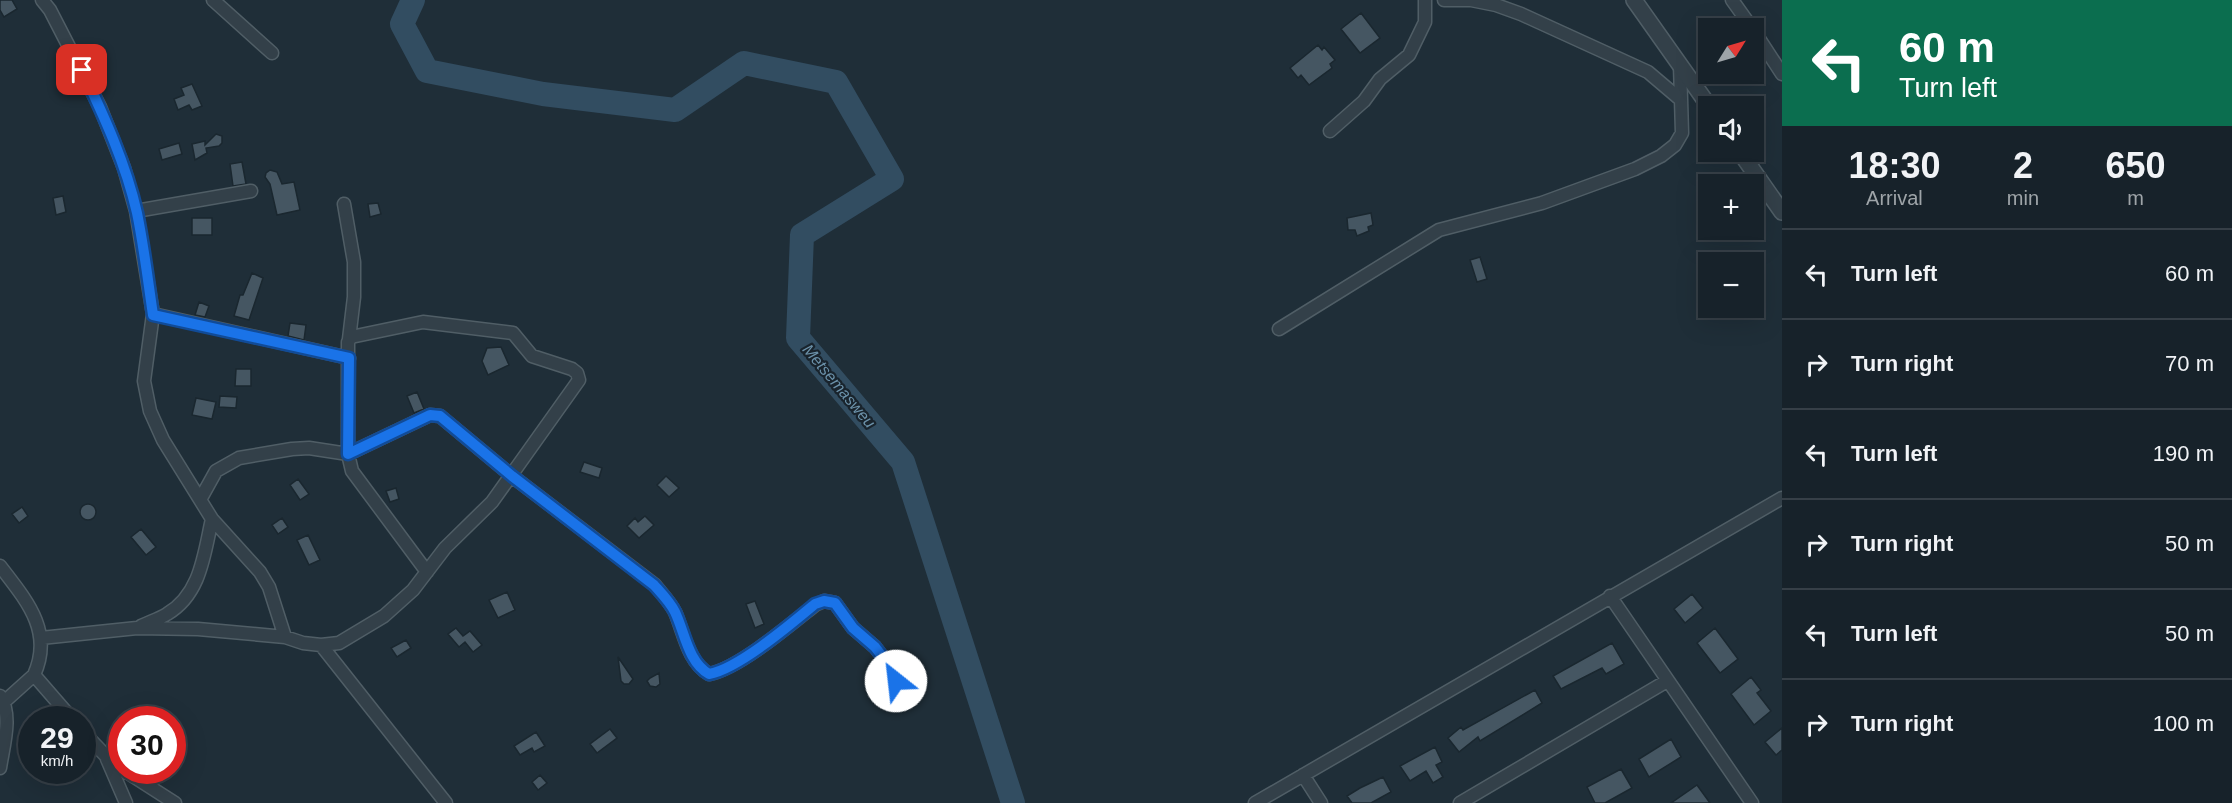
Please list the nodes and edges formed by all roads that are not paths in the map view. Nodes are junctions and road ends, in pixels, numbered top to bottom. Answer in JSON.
{"nodes":[{"id":1,"x":42,"y":0,"type":"edge"},
{"id":2,"x":213,"y":0,"type":"edge"},
{"id":3,"x":1425,"y":0,"type":"edge"},
{"id":4,"x":1444,"y":0,"type":"edge"},
{"id":5,"x":1634,"y":0,"type":"edge"},
{"id":6,"x":1732,"y":0,"type":"edge"},
{"id":7,"x":1745,"y":18,"type":"edge"},
{"id":8,"x":1764,"y":47,"type":"edge"},
{"id":9,"x":272,"y":53,"type":"dead end"},
{"id":10,"x":1680,"y":65,"type":"junction"},
{"id":11,"x":1782,"y":74,"type":"edge"},
{"id":12,"x":1702,"y":96,"type":"edge"},
{"id":13,"x":1681,"y":100,"type":"junction"},
{"id":14,"x":1330,"y":131,"type":"dead end"},
{"id":15,"x":1747,"y":162,"type":"edge"},
{"id":16,"x":251,"y":191,"type":"dead end"},
{"id":17,"x":344,"y":204,"type":"dead end"},
{"id":18,"x":136,"y":211,"type":"junction"},
{"id":19,"x":1782,"y":212,"type":"edge"},
{"id":20,"x":153,"y":315,"type":"junction"},
{"id":21,"x":1279,"y":329,"type":"dead end"},
{"id":22,"x":350,"y":339,"type":"junction"},
{"id":23,"x":349,"y":358,"type":"junction"},
{"id":24,"x":348,"y":454,"type":"junction"},
{"id":25,"x":512,"y":476,"type":"junction"},
{"id":26,"x":201,"y":498,"type":"junction"},
{"id":27,"x":1782,"y":498,"type":"edge"},
{"id":28,"x":212,"y":519,"type":"junction"},
{"id":29,"x":0,"y":566,"type":"edge"},
{"id":30,"x":427,"y":572,"type":"junction"},
{"id":31,"x":1610,"y":596,"type":"junction"},
{"id":32,"x":137,"y":628,"type":"junction"},
{"id":33,"x":285,"y":637,"type":"junction"},
{"id":34,"x":41,"y":638,"type":"junction"},
{"id":35,"x":321,"y":645,"type":"junction"},
{"id":36,"x":34,"y":675,"type":"junction"},
{"id":37,"x":1667,"y":681,"type":"junction"},
{"id":38,"x":882,"y":693,"type":"dead end"},
{"id":39,"x":2,"y":699,"type":"edge"},
{"id":40,"x":61,"y":706,"type":"edge"},
{"id":41,"x":96,"y":746,"type":"edge"},
{"id":42,"x":107,"y":758,"type":"joint"},
{"id":43,"x":0,"y":768,"type":"edge"},
{"id":44,"x":1303,"y":775,"type":"junction"},
{"id":45,"x":145,"y":784,"type":"edge"},
{"id":46,"x":126,"y":803,"type":"edge"},
{"id":47,"x":175,"y":803,"type":"edge"},
{"id":48,"x":446,"y":803,"type":"edge"},
{"id":49,"x":1255,"y":803,"type":"edge"},
{"id":50,"x":1321,"y":803,"type":"edge"},
{"id":51,"x":1460,"y":803,"type":"edge"},
{"id":52,"x":1752,"y":803,"type":"edge"}],
"edges":[{"from":1,"to":18,"type":"street"},
{"from":2,"to":9,"type":"street"},
{"from":3,"to":14,"type":"street"},
{"from":4,"to":13,"type":"street"},
{"from":5,"to":10,"type":"street"},
{"from":6,"to":7,"type":"street"},
{"from":8,"to":11,"type":"street"},
{"from":10,"to":12,"type":"street"},
{"from":10,"to":13,"type":"street"},
{"from":13,"to":21,"type":"street"},
{"from":15,"to":19,"type":"street"},
{"from":16,"to":18,"type":"street"},
{"from":17,"to":22,"type":"street"},
{"from":18,"to":20,"type":"street"},
{"from":20,"to":23,"type":"street"},
{"from":20,"to":26,"type":"street"},
{"from":22,"to":23,"type":"street"},
{"from":22,"to":25,"type":"street"},
{"from":23,"to":24,"type":"street"},
{"from":24,"to":25,"type":"street"},
{"from":24,"to":26,"type":"street"},
{"from":24,"to":30,"type":"street"},
{"from":25,"to":30,"type":"street"},
{"from":25,"to":38,"type":"street"},
{"from":26,"to":28,"type":"street"},
{"from":27,"to":31,"type":"street"},
{"from":28,"to":32,"type":"street"},
{"from":28,"to":33,"type":"street"},
{"from":29,"to":34,"type":"street"},
{"from":30,"to":35,"type":"street"},
{"from":31,"to":37,"type":"street"},
{"from":31,"to":44,"type":"street"},
{"from":32,"to":33,"type":"street"},
{"from":32,"to":34,"type":"street"},
{"from":33,"to":35,"type":"street"},
{"from":34,"to":36,"type":"street"},
{"from":35,"to":48,"type":"street"},
{"from":36,"to":39,"type":"street"},
{"from":36,"to":40,"type":"street"},
{"from":37,"to":51,"type":"street"},
{"from":37,"to":52,"type":"street"},
{"from":39,"to":43,"type":"street"},
{"from":41,"to":42,"type":"street"},
{"from":42,"to":46,"type":"street"},
{"from":44,"to":49,"type":"street"},
{"from":44,"to":50,"type":"street"},
{"from":45,"to":47,"type":"street"}]}
